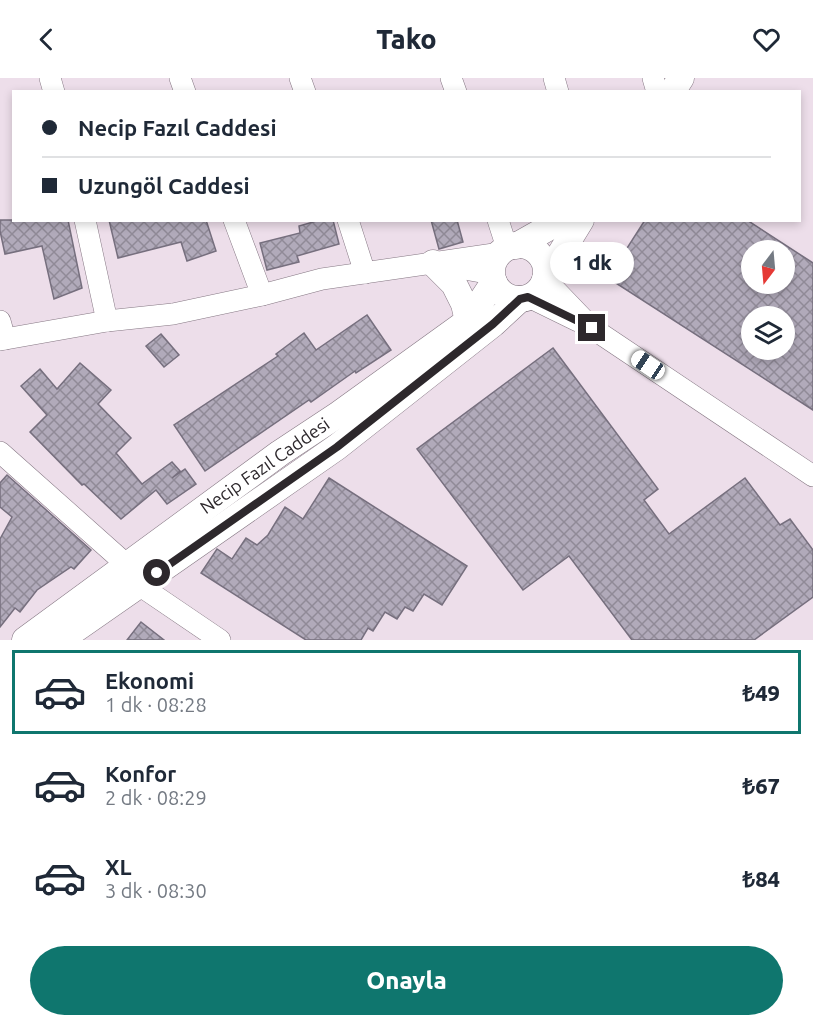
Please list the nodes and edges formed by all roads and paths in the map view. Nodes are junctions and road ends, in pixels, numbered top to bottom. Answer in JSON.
{"nodes":[{"id":1,"x":85,"y":222,"type":"edge"},
{"id":2,"x":235,"y":222,"type":"edge"},
{"id":3,"x":349,"y":222,"type":"edge"},
{"id":4,"x":498,"y":222,"type":"edge"},
{"id":5,"x":559,"y":222,"type":"edge"},
{"id":6,"x":580,"y":222,"type":"edge"},
{"id":7,"x":502,"y":261,"type":"junction"},
{"id":8,"x":433,"y":263,"type":"junction"},
{"id":9,"x":365,"y":273,"type":"junction"},
{"id":10,"x":531,"y":292,"type":"junction"},
{"id":11,"x":262,"y":295,"type":"junction"},
{"id":12,"x":107,"y":321,"type":"junction"},
{"id":13,"x":468,"y":321,"type":"junction"},
{"id":14,"x":2,"y":334,"type":"edge"},
{"id":15,"x":0,"y":452,"type":"edge"},
{"id":16,"x":813,"y":476,"type":"edge"},
{"id":17,"x":133,"y":575,"type":"junction"},
{"id":18,"x":25,"y":640,"type":"edge"},
{"id":19,"x":60,"y":640,"type":"edge"},
{"id":20,"x":219,"y":640,"type":"edge"}],
"edges":[{"from":1,"to":12,"type":"street"},
{"from":2,"to":11,"type":"street"},
{"from":3,"to":9,"type":"street"},
{"from":4,"to":7,"type":"street"},
{"from":5,"to":7,"type":"street"},
{"from":6,"to":10,"type":"street","name":"Necip Fazıl Caddesi"},
{"from":7,"to":8,"type":"street"},
{"from":7,"to":10,"type":"street"},
{"from":7,"to":10,"type":"street"},
{"from":7,"to":13,"type":"street","name":"Necip Fazıl Caddesi"},
{"from":8,"to":9,"type":"street"},
{"from":8,"to":13,"type":"street"},
{"from":9,"to":11,"type":"street"},
{"from":10,"to":16,"type":"street"},
{"from":10,"to":17,"type":"street","name":"Necip Fazıl Caddesi"},
{"from":11,"to":12,"type":"street"},
{"from":12,"to":14,"type":"street"},
{"from":13,"to":17,"type":"street","name":"Necip Fazıl Caddesi"},
{"from":15,"to":17,"type":"street"},
{"from":17,"to":18,"type":"street","name":"Necip Fazıl Caddesi"},
{"from":17,"to":19,"type":"street","name":"Necip Fazıl Caddesi"},
{"from":17,"to":20,"type":"street"}]}
